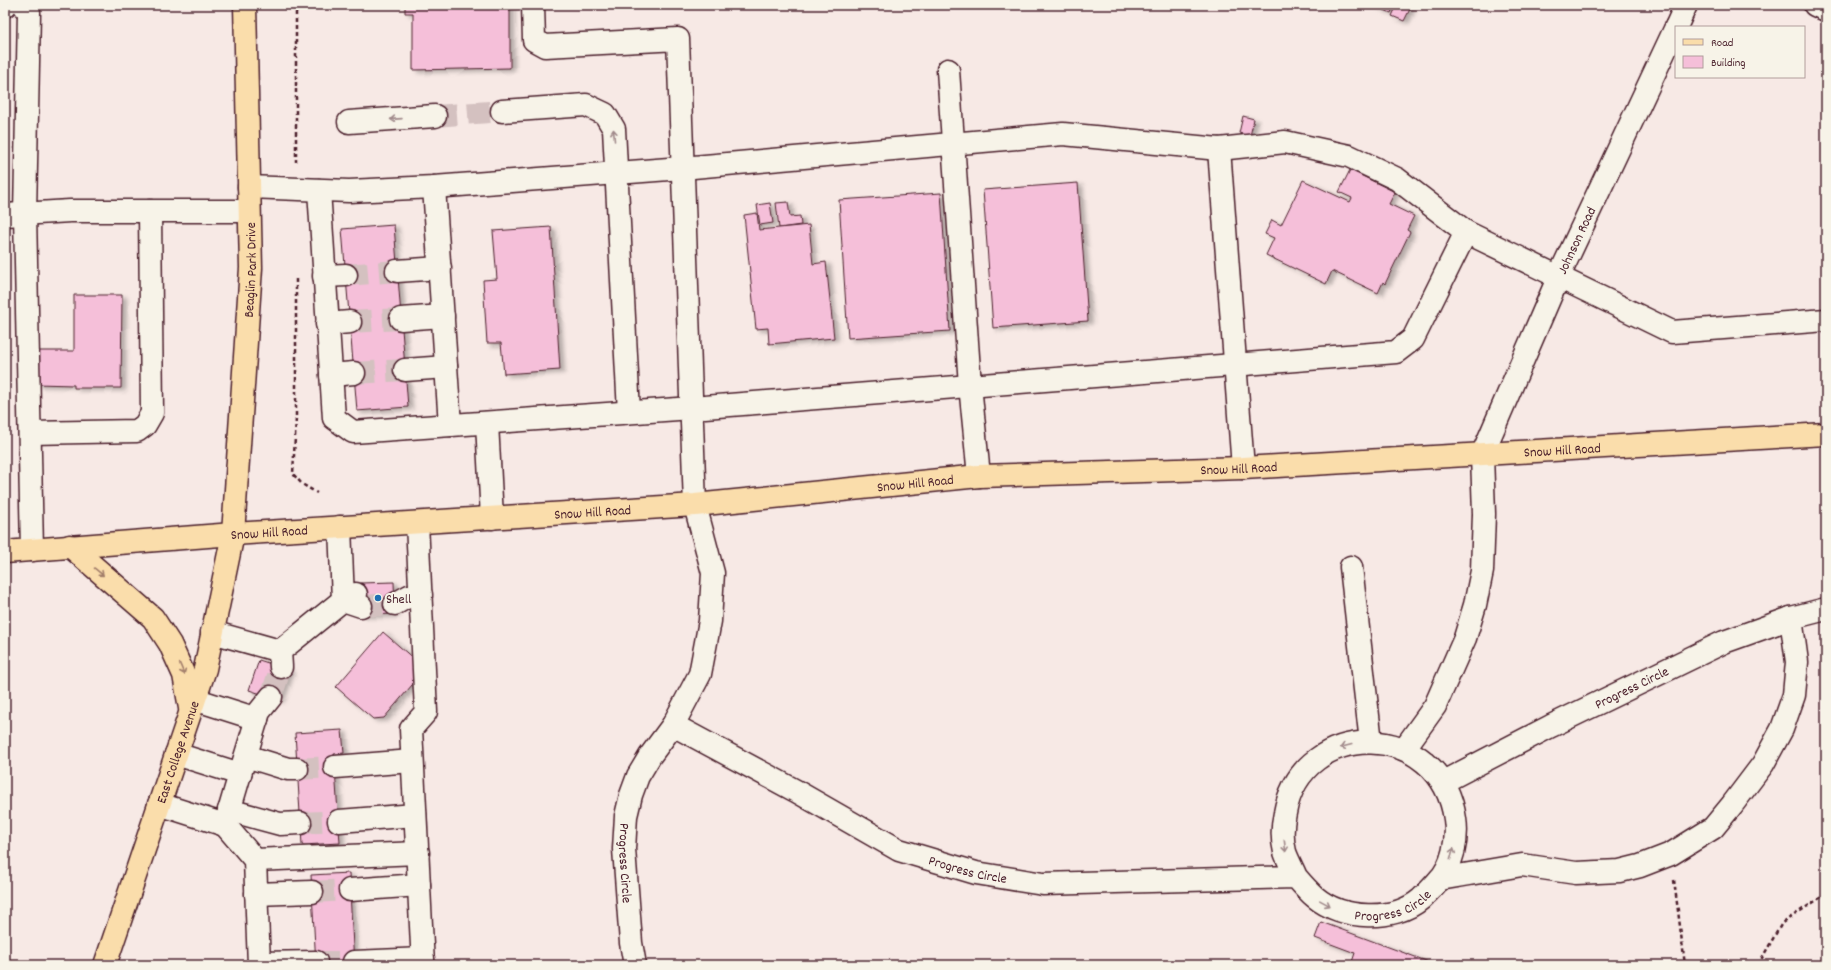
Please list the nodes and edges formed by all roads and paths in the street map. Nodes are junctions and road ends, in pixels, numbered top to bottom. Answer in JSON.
{"nodes":[{"id":1,"x":24,"y":5,"type":"edge"},
{"id":2,"x":245,"y":5,"type":"edge"},
{"id":3,"x":533,"y":5,"type":"edge"},
{"id":4,"x":1686,"y":5,"type":"edge"},
{"id":5,"x":1815,"y":5,"type":"edge"},
{"id":6,"x":1826,"y":10,"type":"edge"},
{"id":7,"x":1676,"y":26,"type":"edge"},
{"id":8,"x":1675,"y":29,"type":"edge"},
{"id":9,"x":948,"y":70,"type":"dead end"},
{"id":10,"x":502,"y":111,"type":"tunnel mouth"},
{"id":11,"x":435,"y":116,"type":"tunnel mouth"},
{"id":12,"x":348,"y":122,"type":"dead end"},
{"id":13,"x":953,"y":144,"type":"junction"},
{"id":14,"x":1219,"y":149,"type":"junction"},
{"id":15,"x":682,"y":168,"type":"junction"},
{"id":16,"x":616,"y":174,"type":"junction"},
{"id":17,"x":249,"y":186,"type":"junction"},
{"id":18,"x":434,"y":188,"type":"junction"},
{"id":19,"x":319,"y":190,"type":"junction"},
{"id":20,"x":150,"y":210,"type":"junction"},
{"id":21,"x":249,"y":211,"type":"junction"},
{"id":22,"x":15,"y":214,"type":"edge"},
{"id":23,"x":1466,"y":232,"type":"junction"},
{"id":24,"x":440,"y":268,"type":"junction"},
{"id":25,"x":397,"y":272,"type":"tunnel mouth"},
{"id":26,"x":346,"y":275,"type":"tunnel mouth"},
{"id":27,"x":324,"y":276,"type":"junction"},
{"id":28,"x":1559,"y":276,"type":"junction"},
{"id":29,"x":443,"y":316,"type":"junction"},
{"id":30,"x":401,"y":319,"type":"tunnel mouth"},
{"id":31,"x":1826,"y":320,"type":"edge"},
{"id":32,"x":350,"y":322,"type":"tunnel mouth"},
{"id":33,"x":327,"y":324,"type":"junction"},
{"id":34,"x":1234,"y":364,"type":"junction"},
{"id":35,"x":446,"y":367,"type":"junction"},
{"id":36,"x":405,"y":370,"type":"tunnel mouth"},
{"id":37,"x":354,"y":373,"type":"tunnel mouth"},
{"id":38,"x":331,"y":375,"type":"junction"},
{"id":39,"x":970,"y":385,"type":"junction"},
{"id":40,"x":692,"y":408,"type":"junction"},
{"id":41,"x":629,"y":412,"type":"junction"},
{"id":42,"x":487,"y":423,"type":"junction"},
{"id":43,"x":450,"y":425,"type":"junction"},
{"id":44,"x":30,"y":434,"type":"junction"},
{"id":45,"x":1826,"y":434,"type":"edge"},
{"id":46,"x":1482,"y":455,"type":"junction"},
{"id":47,"x":1243,"y":468,"type":"junction"},
{"id":48,"x":979,"y":476,"type":"junction"},
{"id":49,"x":695,"y":506,"type":"junction"},
{"id":50,"x":492,"y":518,"type":"junction"},
{"id":51,"x":417,"y":523,"type":"junction"},
{"id":52,"x":340,"y":527,"type":"junction"},
{"id":53,"x":232,"y":534,"type":"junction"},
{"id":54,"x":70,"y":546,"type":"junction"},
{"id":55,"x":32,"y":550,"type":"junction"},
{"id":56,"x":5,"y":552,"type":"edge"},
{"id":57,"x":1351,"y":567,"type":"dead end"},
{"id":58,"x":1826,"y":609,"type":"edge"},
{"id":59,"x":1791,"y":618,"type":"junction"},
{"id":60,"x":212,"y":632,"type":"junction"},
{"id":61,"x":193,"y":705,"type":"junction"},
{"id":62,"x":673,"y":725,"type":"junction"},
{"id":63,"x":1372,"y":742,"type":"junction"},
{"id":64,"x":1404,"y":749,"type":"junction"},
{"id":65,"x":176,"y":754,"type":"junction"},
{"id":66,"x":412,"y":761,"type":"junction"},
{"id":67,"x":243,"y":765,"type":"junction"},
{"id":68,"x":335,"y":767,"type":"tunnel mouth"},
{"id":69,"x":297,"y":769,"type":"tunnel mouth"},
{"id":70,"x":1443,"y":782,"type":"junction"},
{"id":71,"x":159,"y":804,"type":"junction"},
{"id":72,"x":416,"y":815,"type":"junction"},
{"id":73,"x":227,"y":817,"type":"junction"},
{"id":74,"x":339,"y":821,"type":"tunnel mouth"},
{"id":75,"x":300,"y":823,"type":"tunnel mouth"},
{"id":76,"x":418,"y":853,"type":"junction"},
{"id":77,"x":1671,"y":854,"type":"junction"},
{"id":78,"x":255,"y":860,"type":"junction"},
{"id":79,"x":1296,"y":877,"type":"junction"},
{"id":80,"x":1440,"y":879,"type":"junction"},
{"id":81,"x":419,"y":885,"type":"junction"},
{"id":82,"x":350,"y":890,"type":"tunnel mouth"},
{"id":83,"x":312,"y":892,"type":"tunnel mouth"},
{"id":84,"x":256,"y":894,"type":"junction"},
{"id":85,"x":1826,"y":894,"type":"edge"},
{"id":86,"x":316,"y":962,"type":"dead end"},
{"id":87,"x":354,"y":962,"type":"dead end"},
{"id":88,"x":423,"y":962,"type":"edge"},
{"id":89,"x":259,"y":964,"type":"edge"},
{"id":90,"x":105,"y":965,"type":"edge"},
{"id":91,"x":635,"y":965,"type":"edge"},
{"id":92,"x":1685,"y":965,"type":"edge"},
{"id":93,"x":1758,"y":965,"type":"edge"}],
"edges":[{"from":1,"to":22,"type":"street"},
{"from":2,"to":17,"type":"main road","name":"Beaglin Park Drive"},
{"from":3,"to":15,"type":"street","name":"Progress Circle"},
{"from":4,"to":7,"type":"street","name":"Johnson Road"},
{"from":5,"to":6,"type":"street"},
{"from":8,"to":28,"type":"street","name":"Johnson Road"},
{"from":9,"to":13,"type":"street"},
{"from":16,"to":10,"type":"street","one_way":true},
{"from":11,"to":12,"type":"street","one_way":true},
{"from":13,"to":14,"type":"street"},
{"from":13,"to":15,"type":"street"},
{"from":13,"to":39,"type":"street"},
{"from":14,"to":23,"type":"street"},
{"from":14,"to":34,"type":"street"},
{"from":15,"to":16,"type":"street"},
{"from":15,"to":40,"type":"street","name":"Progress Circle"},
{"from":16,"to":18,"type":"street"},
{"from":16,"to":41,"type":"street"},
{"from":17,"to":19,"type":"street"},
{"from":17,"to":21,"type":"main road","name":"Beaglin Park Drive"},
{"from":18,"to":19,"type":"street"},
{"from":18,"to":24,"type":"street"},
{"from":19,"to":27,"type":"street"},
{"from":20,"to":21,"type":"street"},
{"from":20,"to":22,"type":"street"},
{"from":20,"to":44,"type":"street"},
{"from":21,"to":53,"type":"main road","name":"Beaglin Park Drive"},
{"from":22,"to":44,"type":"street"},
{"from":23,"to":28,"type":"street"},
{"from":23,"to":34,"type":"street"},
{"from":24,"to":25,"type":"street"},
{"from":24,"to":29,"type":"street"},
{"from":26,"to":27,"type":"street"},
{"from":27,"to":33,"type":"street"},
{"from":28,"to":31,"type":"street"},
{"from":28,"to":46,"type":"street","name":"Johnson Road"},
{"from":29,"to":30,"type":"street"},
{"from":29,"to":35,"type":"street"},
{"from":32,"to":33,"type":"street"},
{"from":33,"to":38,"type":"street"},
{"from":34,"to":39,"type":"street"},
{"from":34,"to":47,"type":"street"},
{"from":35,"to":36,"type":"street"},
{"from":35,"to":43,"type":"street"},
{"from":37,"to":38,"type":"street"},
{"from":38,"to":43,"type":"street"},
{"from":39,"to":40,"type":"street"},
{"from":39,"to":48,"type":"street"},
{"from":40,"to":41,"type":"street"},
{"from":40,"to":49,"type":"street","name":"Progress Circle"},
{"from":41,"to":42,"type":"street"},
{"from":42,"to":43,"type":"street"},
{"from":42,"to":50,"type":"street"},
{"from":44,"to":55,"type":"street"},
{"from":45,"to":46,"type":"main road","name":"Snow Hill Road"},
{"from":46,"to":47,"type":"main road","name":"Snow Hill Road"},
{"from":46,"to":64,"type":"street"},
{"from":47,"to":48,"type":"main road","name":"Snow Hill Road"},
{"from":48,"to":49,"type":"main road","name":"Snow Hill Road"},
{"from":49,"to":50,"type":"main road","name":"Snow Hill Road"},
{"from":49,"to":62,"type":"street","name":"Progress Circle"},
{"from":50,"to":51,"type":"main road","name":"Snow Hill Road"},
{"from":51,"to":52,"type":"main road","name":"Snow Hill Road"},
{"from":51,"to":66,"type":"street"},
{"from":52,"to":53,"type":"main road","name":"Snow Hill Road"},
{"from":52,"to":60,"type":"street"},
{"from":53,"to":54,"type":"main road","name":"Snow Hill Road"},
{"from":53,"to":60,"type":"main road","name":"East College Avenue"},
{"from":54,"to":55,"type":"main road","name":"Snow Hill Road"},
{"from":54,"to":61,"type":"main road","one_way":true},
{"from":55,"to":56,"type":"main road","name":"Snow Hill Road"},
{"from":57,"to":63,"type":"street"},
{"from":58,"to":59,"type":"street","name":"Progress Circle"},
{"from":59,"to":70,"type":"street","name":"Progress Circle"},
{"from":59,"to":77,"type":"street"},
{"from":60,"to":61,"type":"main road","name":"East College Avenue"},
{"from":61,"to":65,"type":"main road","name":"East College Avenue"},
{"from":61,"to":67,"type":"street"},
{"from":62,"to":79,"type":"street","name":"Progress Circle"},
{"from":62,"to":91,"type":"street","name":"Progress Circle"},
{"from":63,"to":64,"type":"street","name":"Progress Circle"},
{"from":63,"to":79,"type":"street","name":"Progress Circle","one_way":true},
{"from":64,"to":70,"type":"street","name":"Progress Circle"},
{"from":65,"to":67,"type":"street"},
{"from":65,"to":71,"type":"main road","name":"East College Avenue"},
{"from":66,"to":68,"type":"street"},
{"from":66,"to":72,"type":"street"},
{"from":67,"to":69,"type":"street"},
{"from":67,"to":73,"type":"street"},
{"from":80,"to":70,"type":"street","name":"Progress Circle","one_way":true},
{"from":71,"to":73,"type":"street"},
{"from":71,"to":90,"type":"main road","name":"East College Avenue"},
{"from":72,"to":74,"type":"street"},
{"from":72,"to":76,"type":"street"},
{"from":73,"to":75,"type":"street"},
{"from":73,"to":78,"type":"street"},
{"from":76,"to":78,"type":"street"},
{"from":76,"to":81,"type":"street"},
{"from":77,"to":80,"type":"street"},
{"from":77,"to":92,"type":"path"},
{"from":78,"to":84,"type":"street"},
{"from":79,"to":80,"type":"street","name":"Progress Circle","one_way":true},
{"from":81,"to":82,"type":"street"},
{"from":81,"to":88,"type":"street"},
{"from":83,"to":84,"type":"street"},
{"from":84,"to":89,"type":"street"},
{"from":85,"to":93,"type":"path"},
{"from":86,"to":89,"type":"street"},
{"from":87,"to":88,"type":"street"}]}
